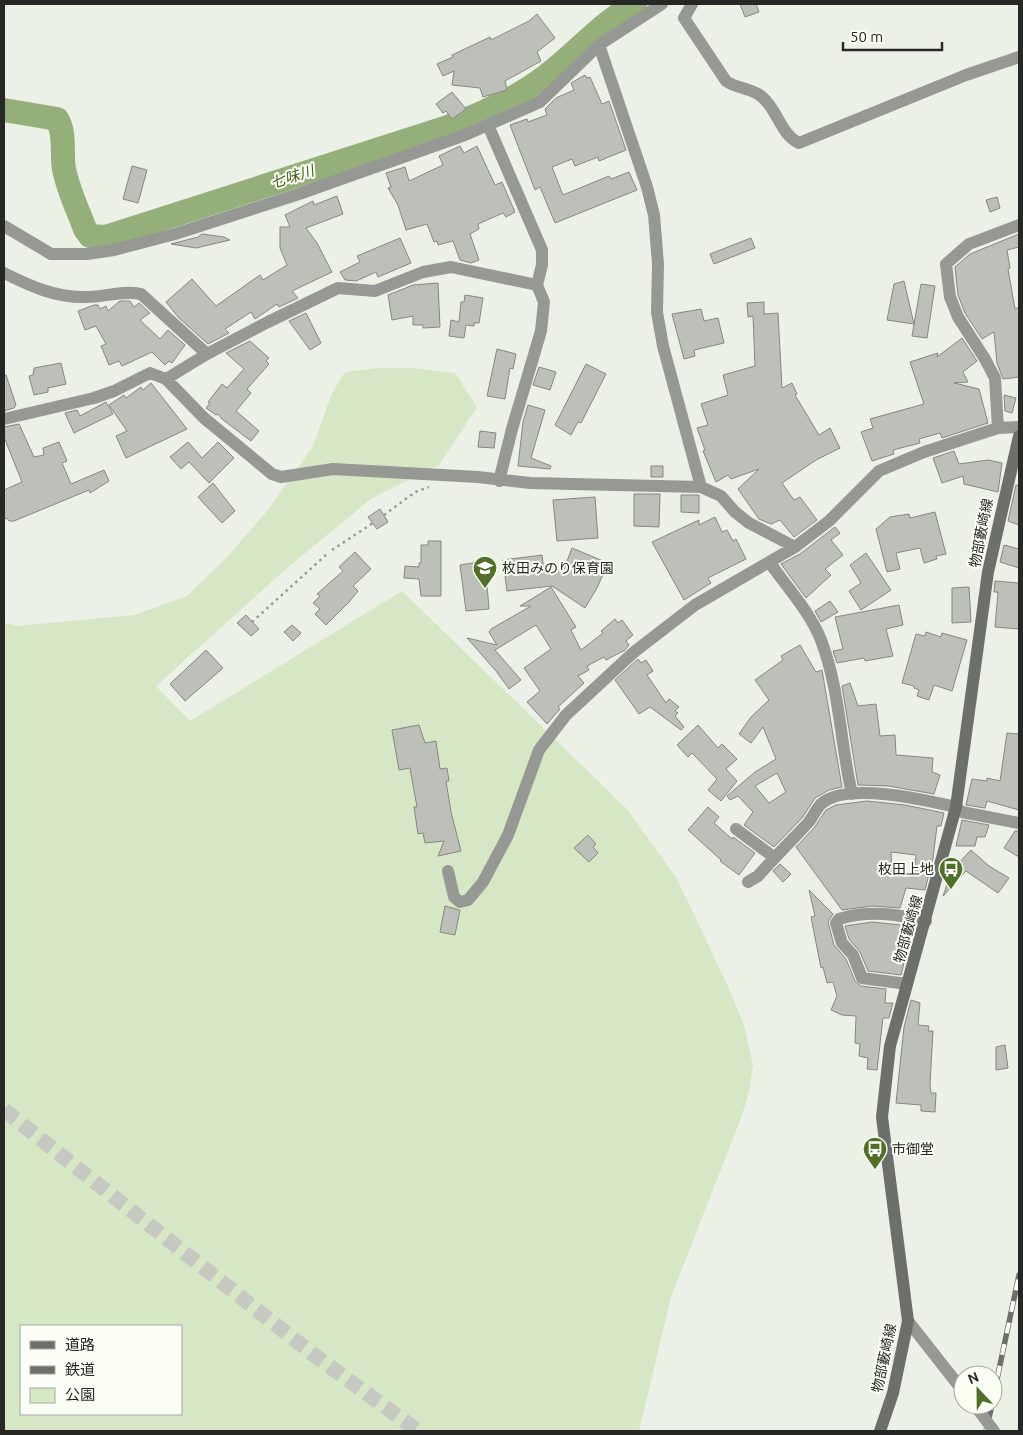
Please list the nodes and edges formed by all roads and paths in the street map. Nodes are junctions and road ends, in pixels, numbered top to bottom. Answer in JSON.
{"nodes":[{"id":1,"x":662,"y":4,"type":"edge"},
{"id":2,"x":692,"y":4,"type":"edge"},
{"id":3,"x":599,"y":45,"type":"junction"},
{"id":4,"x":1019,"y":58,"type":"edge"},
{"id":5,"x":488,"y":125,"type":"junction"},
{"id":6,"x":1019,"y":225,"type":"edge"},
{"id":7,"x":4,"y":226,"type":"edge"},
{"id":8,"x":4,"y":272,"type":"edge"},
{"id":9,"x":537,"y":286,"type":"junction"},
{"id":10,"x":208,"y":354,"type":"junction"},
{"id":11,"x":166,"y":379,"type":"junction"},
{"id":12,"x":4,"y":419,"type":"edge"},
{"id":13,"x":1019,"y":427,"type":"edge"},
{"id":14,"x":998,"y":428,"type":"junction"},
{"id":15,"x":1019,"y":436,"type":"edge"},
{"id":16,"x":499,"y":481,"type":"junction"},
{"id":17,"x":438,"y":486,"type":"dead end"},
{"id":18,"x":701,"y":487,"type":"junction"},
{"id":19,"x":384,"y":515,"type":"dead end"},
{"id":20,"x":372,"y":523,"type":"dead end"},
{"id":21,"x":795,"y":547,"type":"junction"},
{"id":22,"x":332,"y":550,"type":"dead end"},
{"id":23,"x":327,"y":554,"type":"dead end"},
{"id":24,"x":770,"y":562,"type":"junction"},
{"id":25,"x":252,"y":622,"type":"dead end"},
{"id":26,"x":852,"y":794,"type":"junction"},
{"id":27,"x":956,"y":807,"type":"junction"},
{"id":28,"x":1019,"y":823,"type":"edge"},
{"id":29,"x":736,"y":829,"type":"dead end"},
{"id":30,"x":775,"y":858,"type":"junction"},
{"id":31,"x":448,"y":871,"type":"dead end"},
{"id":32,"x":748,"y":882,"type":"dead end"},
{"id":33,"x":926,"y":922,"type":"junction"},
{"id":34,"x":907,"y":984,"type":"junction"},
{"id":35,"x":908,"y":1321,"type":"junction"},
{"id":36,"x":953,"y":1378,"type":"edge"},
{"id":37,"x":981,"y":1415,"type":"edge"},
{"id":38,"x":880,"y":1431,"type":"edge"},
{"id":39,"x":994,"y":1431,"type":"edge"}],
"edges":[{"from":1,"to":3,"type":"street"},
{"from":2,"to":4,"type":"street"},
{"from":3,"to":5,"type":"street"},
{"from":3,"to":18,"type":"street"},
{"from":5,"to":7,"type":"street"},
{"from":5,"to":9,"type":"street"},
{"from":6,"to":14,"type":"street"},
{"from":8,"to":10,"type":"street"},
{"from":9,"to":10,"type":"street"},
{"from":9,"to":16,"type":"street"},
{"from":10,"to":11,"type":"street"},
{"from":11,"to":12,"type":"street"},
{"from":11,"to":16,"type":"street"},
{"from":13,"to":14,"type":"street"},
{"from":14,"to":21,"type":"street"},
{"from":15,"to":27,"type":"main road","name":"物部藪崎線"},
{"from":16,"to":18,"type":"street"},
{"from":17,"to":19,"type":"path"},
{"from":18,"to":21,"type":"street"},
{"from":20,"to":22,"type":"path"},
{"from":21,"to":24,"type":"street"},
{"from":23,"to":25,"type":"path"},
{"from":24,"to":26,"type":"street"},
{"from":24,"to":31,"type":"street"},
{"from":26,"to":27,"type":"street"},
{"from":26,"to":30,"type":"street"},
{"from":27,"to":28,"type":"street"},
{"from":27,"to":33,"type":"main road","name":"物部藪崎線"},
{"from":29,"to":30,"type":"street"},
{"from":30,"to":32,"type":"street"},
{"from":33,"to":34,"type":"main road","name":"物部藪崎線"},
{"from":33,"to":34,"type":"street"},
{"from":34,"to":35,"type":"main road","name":"物部藪崎線"},
{"from":35,"to":36,"type":"street"},
{"from":35,"to":38,"type":"main road","name":"物部藪崎線"},
{"from":37,"to":39,"type":"street","bridge":true}]}
